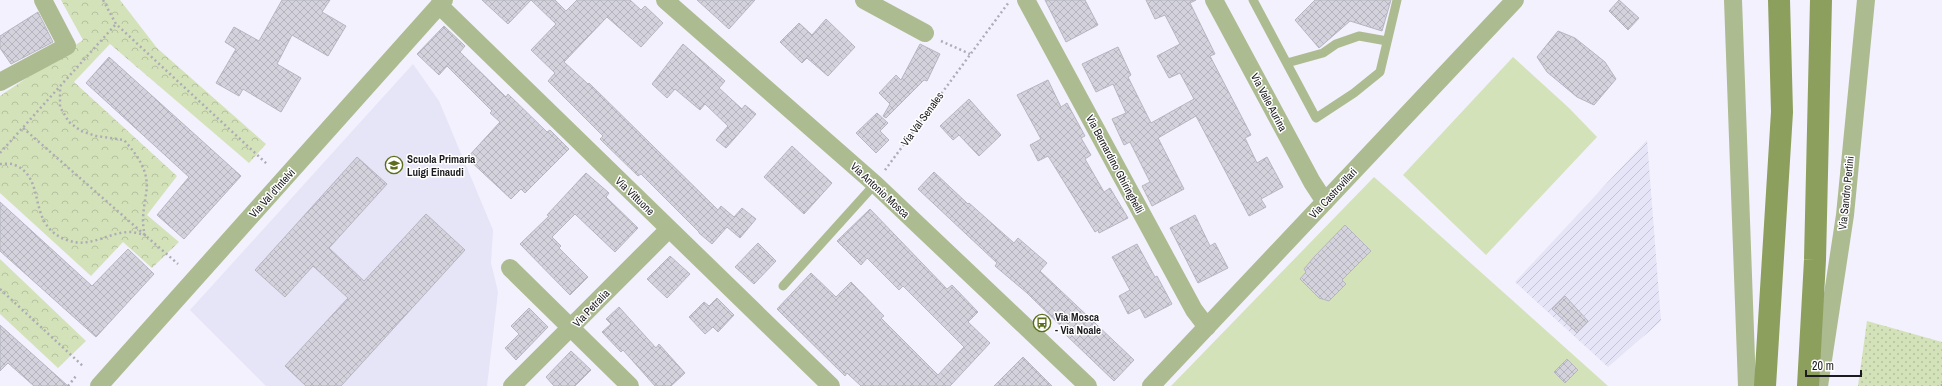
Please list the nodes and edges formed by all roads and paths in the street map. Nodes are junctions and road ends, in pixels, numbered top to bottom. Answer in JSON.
{"nodes":[{"id":1,"x":43,"y":0,"type":"edge"},
{"id":2,"x":103,"y":0,"type":"edge"},
{"id":3,"x":665,"y":0,"type":"edge"},
{"id":4,"x":864,"y":0,"type":"edge"},
{"id":5,"x":1010,"y":0,"type":"edge"},
{"id":6,"x":1026,"y":0,"type":"edge"},
{"id":7,"x":1214,"y":0,"type":"edge"},
{"id":8,"x":1253,"y":0,"type":"edge"},
{"id":9,"x":1396,"y":0,"type":"edge"},
{"id":10,"x":1515,"y":0,"type":"edge"},
{"id":11,"x":1733,"y":0,"type":"edge"},
{"id":12,"x":1779,"y":0,"type":"edge"},
{"id":13,"x":1821,"y":0,"type":"edge"},
{"id":14,"x":1866,"y":0,"type":"edge"},
{"id":15,"x":442,"y":3,"type":"edge"},
{"id":16,"x":116,"y":24,"type":"junction"},
{"id":17,"x":925,"y":33,"type":"joint"},
{"id":18,"x":1387,"y":41,"type":"junction"},
{"id":19,"x":970,"y":54,"type":"junction"},
{"id":20,"x":1287,"y":62,"type":"junction"},
{"id":21,"x":0,"y":82,"type":"edge"},
{"id":22,"x":60,"y":87,"type":"junction"},
{"id":23,"x":23,"y":128,"type":"junction"},
{"id":24,"x":0,"y":153,"type":"edge"},
{"id":25,"x":0,"y":164,"type":"edge"},
{"id":26,"x":267,"y":164,"type":"dead end"},
{"id":27,"x":875,"y":184,"type":"junction"},
{"id":28,"x":1325,"y":202,"type":"junction"},
{"id":29,"x":669,"y":229,"type":"junction"},
{"id":30,"x":145,"y":235,"type":"junction"},
{"id":31,"x":178,"y":264,"type":"dead end"},
{"id":32,"x":510,"y":268,"type":"dead end"},
{"id":33,"x":783,"y":286,"type":"dead end"},
{"id":34,"x":0,"y":289,"type":"edge"},
{"id":35,"x":1207,"y":327,"type":"junction"},
{"id":36,"x":571,"y":329,"type":"junction"},
{"id":37,"x":84,"y":367,"type":"dead end"},
{"id":38,"x":76,"y":376,"type":"dead end"},
{"id":39,"x":68,"y":386,"type":"edge"},
{"id":40,"x":99,"y":386,"type":"edge"},
{"id":41,"x":512,"y":386,"type":"edge"},
{"id":42,"x":630,"y":386,"type":"edge"},
{"id":43,"x":831,"y":386,"type":"edge"},
{"id":44,"x":1088,"y":386,"type":"edge"},
{"id":45,"x":1151,"y":386,"type":"edge"},
{"id":46,"x":1747,"y":386,"type":"edge"},
{"id":47,"x":1765,"y":386,"type":"edge"},
{"id":48,"x":1808,"y":386,"type":"edge"},
{"id":49,"x":1819,"y":386,"type":"edge"}],
"edges":[{"from":1,"to":21,"type":"street"},
{"from":2,"to":16,"type":"path"},
{"from":3,"to":27,"type":"street","name":"Via Antonio Mosca"},
{"from":4,"to":17,"type":"street"},
{"from":5,"to":19,"type":"path","name":"Via Val Senales"},
{"from":6,"to":35,"type":"street","name":"Via Bernardino Ghiringhelli"},
{"from":7,"to":28,"type":"street","name":"Via Valle Aurina"},
{"from":8,"to":20,"type":"lane"},
{"from":9,"to":18,"type":"lane"},
{"from":10,"to":28,"type":"street","name":"Via Castrovillari"},
{"from":11,"to":46,"type":"street"},
{"from":12,"to":47,"type":"main road"},
{"from":13,"to":48,"type":"main road"},
{"from":14,"to":49,"type":"street","name":"Via Sandro Pertini"},
{"from":15,"to":29,"type":"street","name":"Via Vittuone"},
{"from":15,"to":40,"type":"street","name":"Via Val d'Intelvi"},
{"from":16,"to":22,"type":"path"},
{"from":16,"to":26,"type":"path"},
{"from":17,"to":19,"type":"path"},
{"from":18,"to":20,"type":"lane"},
{"from":18,"to":20,"type":"lane"},
{"from":19,"to":27,"type":"path","name":"Via Val Senales"},
{"from":22,"to":23,"type":"path"},
{"from":22,"to":30,"type":"path"},
{"from":23,"to":24,"type":"path"},
{"from":23,"to":30,"type":"path"},
{"from":25,"to":30,"type":"path"},
{"from":27,"to":33,"type":"lane"},
{"from":27,"to":44,"type":"street","name":"Via Antonio Mosca"},
{"from":28,"to":35,"type":"street","name":"Via Castrovillari"},
{"from":29,"to":36,"type":"street","name":"Via Petralia"},
{"from":29,"to":43,"type":"street","name":"Via Vittuone"},
{"from":30,"to":31,"type":"path"},
{"from":32,"to":36,"type":"street"},
{"from":34,"to":37,"type":"path"},
{"from":35,"to":45,"type":"street","name":"Via Castrovillari"},
{"from":36,"to":41,"type":"street","name":"Via Petralia"},
{"from":36,"to":42,"type":"street"},
{"from":38,"to":39,"type":"path"}]}
